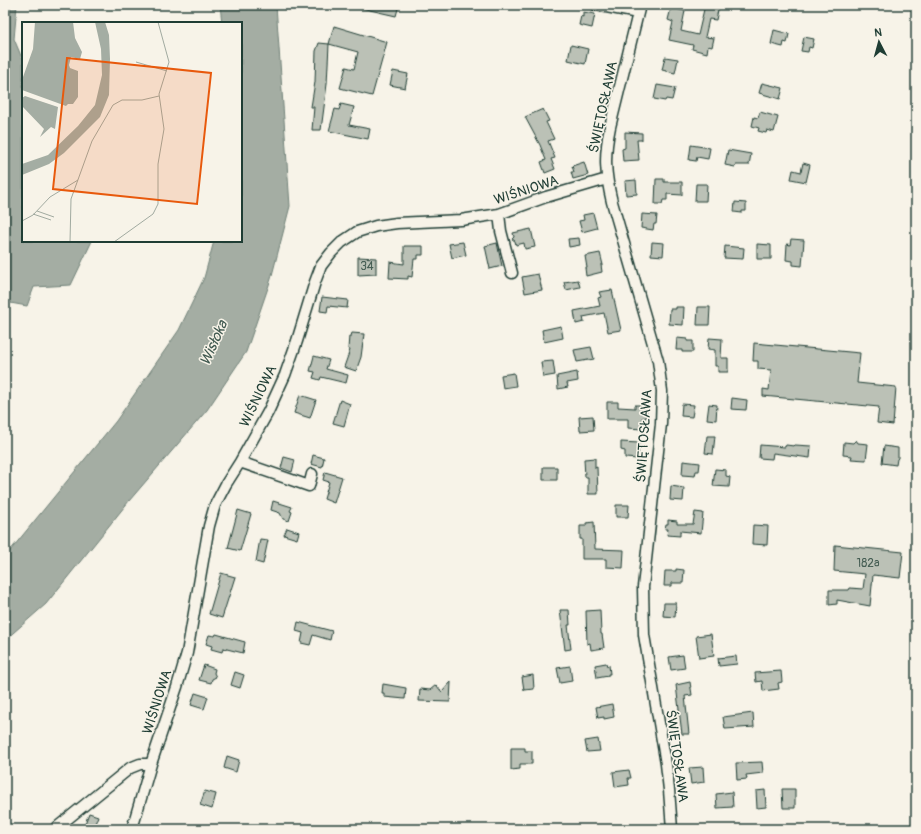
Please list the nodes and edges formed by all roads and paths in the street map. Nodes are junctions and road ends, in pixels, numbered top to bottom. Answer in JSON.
{"nodes":[{"id":1,"x":596,"y":5,"type":"edge"},
{"id":2,"x":639,"y":9,"type":"edge"},
{"id":3,"x":607,"y":179,"type":"junction"},
{"id":4,"x":499,"y":214,"type":"junction"},
{"id":5,"x":512,"y":272,"type":"dead end"},
{"id":6,"x":240,"y":462,"type":"junction"},
{"id":7,"x":312,"y":474,"type":"dead end"},
{"id":8,"x":151,"y":764,"type":"junction"},
{"id":9,"x":55,"y":829,"type":"edge"},
{"id":10,"x":132,"y":829,"type":"edge"},
{"id":11,"x":672,"y":829,"type":"edge"}],
"edges":[{"from":1,"to":2,"type":"street"},
{"from":2,"to":3,"type":"street","name":"ŚWIĘTOSŁAWA"},
{"from":3,"to":4,"type":"street","name":"WIŚNIOWA"},
{"from":3,"to":11,"type":"street","name":"ŚWIĘTOSŁAWA"},
{"from":4,"to":5,"type":"street"},
{"from":4,"to":6,"type":"street","name":"WIŚNIOWA"},
{"from":6,"to":7,"type":"street"},
{"from":6,"to":8,"type":"street","name":"WIŚNIOWA"},
{"from":8,"to":9,"type":"street"},
{"from":8,"to":10,"type":"street","name":"WIŚNIOWA"}]}
